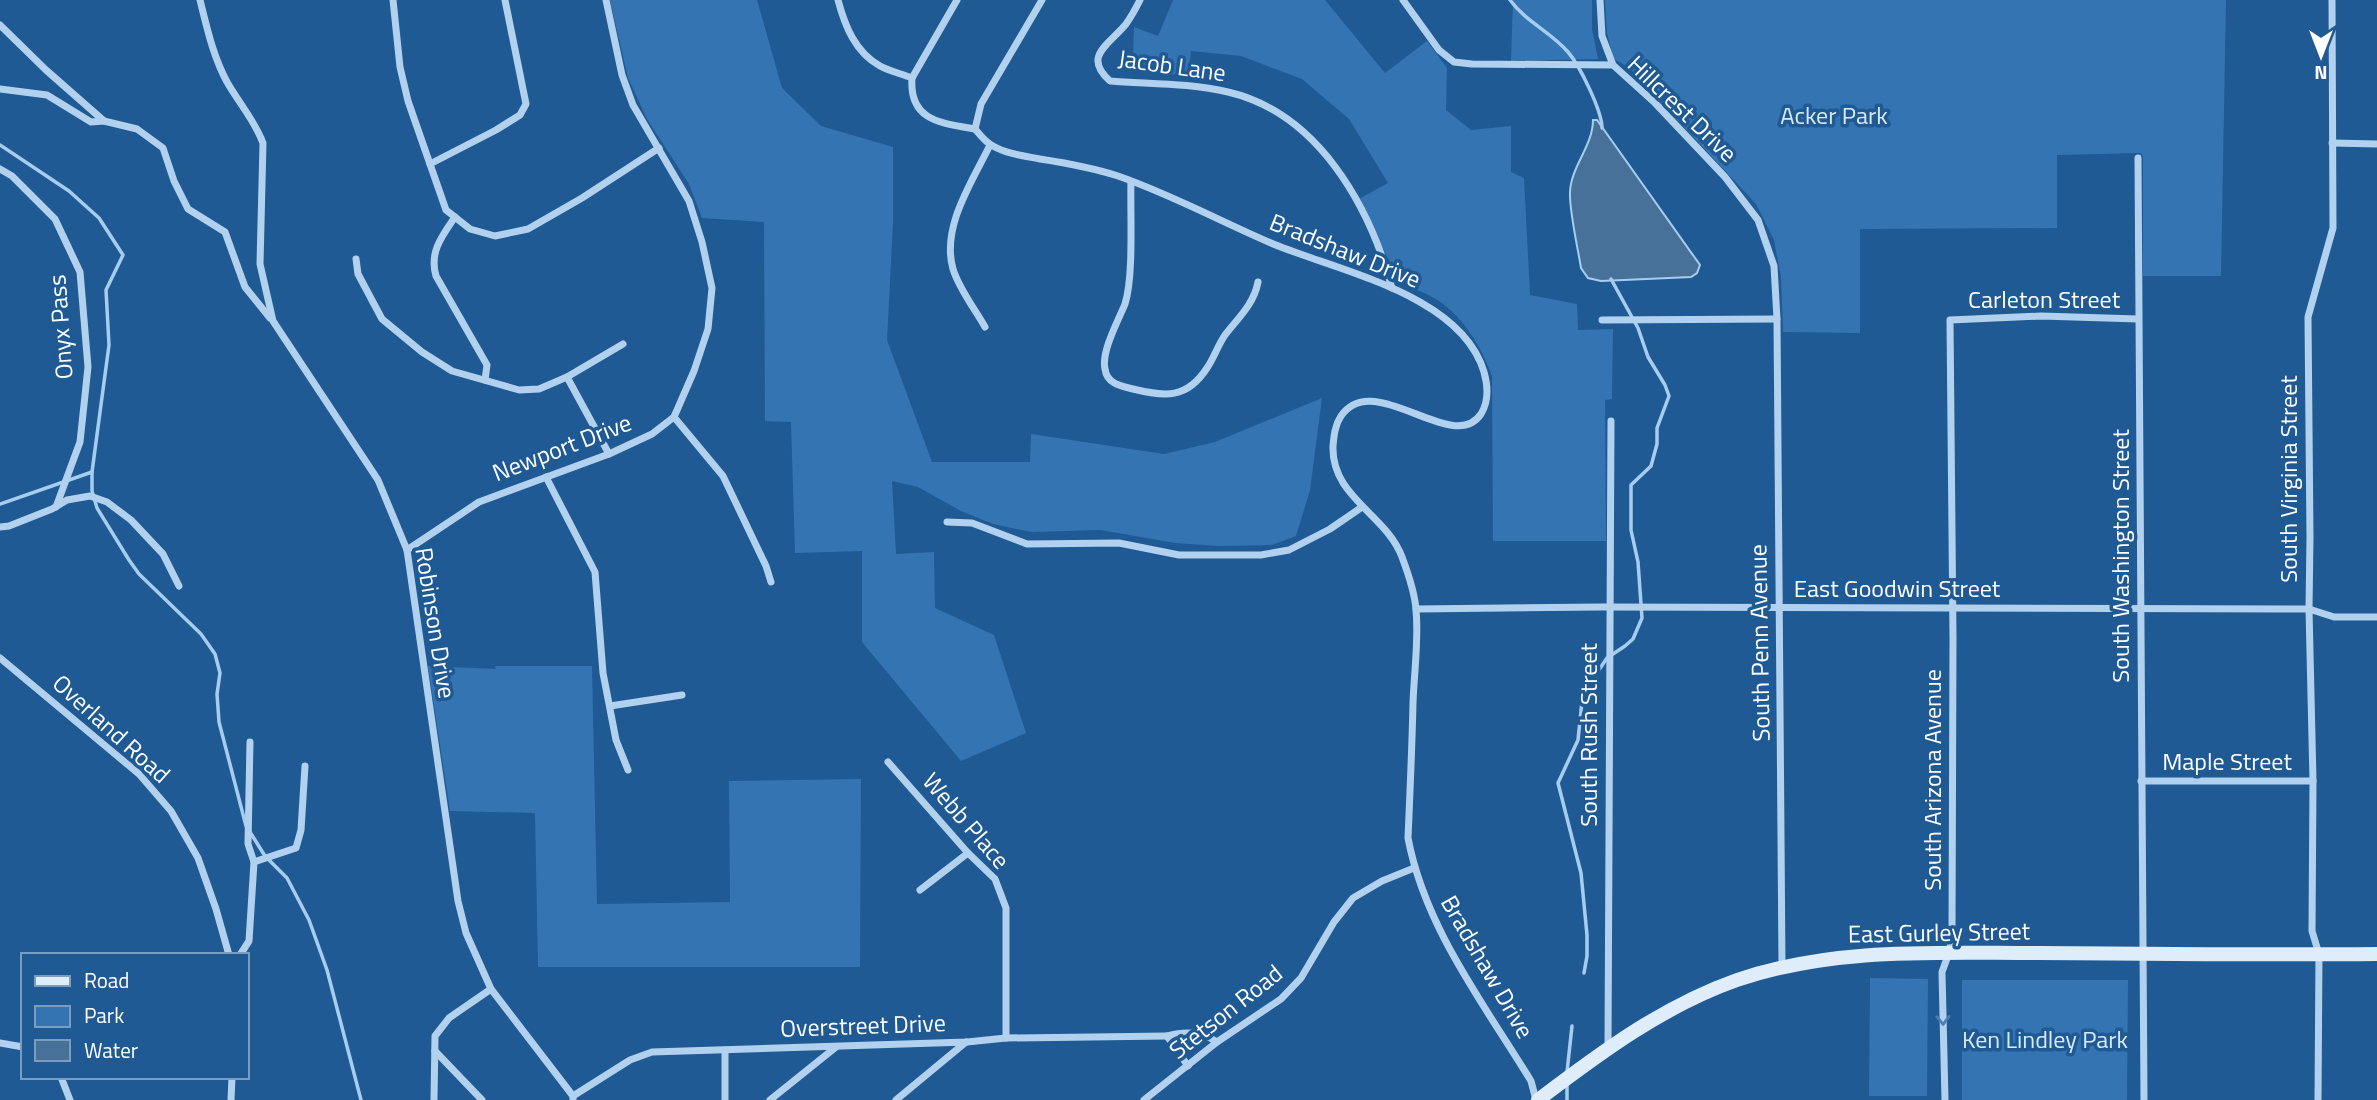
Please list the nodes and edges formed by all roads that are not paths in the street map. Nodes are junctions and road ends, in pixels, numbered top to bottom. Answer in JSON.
{"nodes":[{"id":1,"x":200,"y":0,"type":"edge"},
{"id":2,"x":393,"y":0,"type":"edge"},
{"id":3,"x":505,"y":0,"type":"edge"},
{"id":4,"x":606,"y":0,"type":"edge"},
{"id":5,"x":838,"y":0,"type":"edge"},
{"id":6,"x":957,"y":0,"type":"edge"},
{"id":7,"x":1042,"y":0,"type":"edge"},
{"id":8,"x":1140,"y":0,"type":"edge"},
{"id":9,"x":1403,"y":0,"type":"edge"},
{"id":10,"x":1600,"y":0,"type":"edge"},
{"id":11,"x":2332,"y":3,"type":"edge"},
{"id":12,"x":0,"y":25,"type":"edge"},
{"id":13,"x":1613,"y":65,"type":"junction"},
{"id":14,"x":912,"y":78,"type":"junction"},
{"id":15,"x":0,"y":89,"type":"edge"},
{"id":16,"x":104,"y":121,"type":"junction"},
{"id":17,"x":975,"y":130,"type":"junction"},
{"id":18,"x":2333,"y":143,"type":"junction"},
{"id":19,"x":2377,"y":144,"type":"edge"},
{"id":20,"x":990,"y":145,"type":"junction"},
{"id":21,"x":659,"y":148,"type":"junction"},
{"id":22,"x":2138,"y":158,"type":"dead end"},
{"id":23,"x":430,"y":164,"type":"junction"},
{"id":24,"x":0,"y":169,"type":"edge"},
{"id":25,"x":1131,"y":182,"type":"junction"},
{"id":26,"x":455,"y":217,"type":"junction"},
{"id":27,"x":356,"y":259,"type":"dead end"},
{"id":28,"x":1258,"y":282,"type":"dead end"},
{"id":29,"x":1392,"y":288,"type":"junction"},
{"id":30,"x":2138,"y":318,"type":"junction"},
{"id":31,"x":1777,"y":319,"type":"junction"},
{"id":32,"x":1602,"y":320,"type":"dead end"},
{"id":33,"x":1950,"y":320,"type":"joint"},
{"id":34,"x":273,"y":321,"type":"junction"},
{"id":35,"x":985,"y":327,"type":"dead end"},
{"id":36,"x":623,"y":344,"type":"dead end"},
{"id":37,"x":567,"y":377,"type":"junction"},
{"id":38,"x":485,"y":380,"type":"junction"},
{"id":39,"x":674,"y":417,"type":"junction"},
{"id":40,"x":1611,"y":421,"type":"dead end"},
{"id":41,"x":608,"y":454,"type":"junction"},
{"id":42,"x":546,"y":477,"type":"junction"},
{"id":43,"x":56,"y":507,"type":"junction"},
{"id":44,"x":1362,"y":507,"type":"junction"},
{"id":45,"x":947,"y":522,"type":"dead end"},
{"id":46,"x":0,"y":527,"type":"edge"},
{"id":47,"x":407,"y":550,"type":"junction"},
{"id":48,"x":771,"y":582,"type":"dead end"},
{"id":49,"x":179,"y":586,"type":"dead end"},
{"id":50,"x":1609,"y":607,"type":"junction"},
{"id":51,"x":1952,"y":608,"type":"junction"},
{"id":52,"x":1416,"y":609,"type":"junction"},
{"id":53,"x":1779,"y":609,"type":"junction"},
{"id":54,"x":2141,"y":609,"type":"junction"},
{"id":55,"x":2309,"y":609,"type":"junction"},
{"id":56,"x":2377,"y":617,"type":"edge"},
{"id":57,"x":0,"y":657,"type":"edge"},
{"id":58,"x":682,"y":695,"type":"dead end"},
{"id":59,"x":610,"y":706,"type":"junction"},
{"id":60,"x":250,"y":742,"type":"dead end"},
{"id":61,"x":888,"y":762,"type":"dead end"},
{"id":62,"x":305,"y":766,"type":"dead end"},
{"id":63,"x":628,"y":770,"type":"dead end"},
{"id":64,"x":2141,"y":781,"type":"junction"},
{"id":65,"x":2313,"y":781,"type":"junction"},
{"id":66,"x":968,"y":852,"type":"junction"},
{"id":67,"x":254,"y":862,"type":"junction"},
{"id":68,"x":1414,"y":868,"type":"junction"},
{"id":69,"x":920,"y":890,"type":"dead end"},
{"id":70,"x":228,"y":953,"type":"edge"},
{"id":71,"x":241,"y":953,"type":"edge"},
{"id":72,"x":1949,"y":953,"type":"junction"},
{"id":73,"x":2143,"y":953,"type":"junction"},
{"id":74,"x":2319,"y":954,"type":"junction"},
{"id":75,"x":2377,"y":954,"type":"edge"},
{"id":76,"x":1782,"y":967,"type":"junction"},
{"id":77,"x":491,"y":989,"type":"junction"},
{"id":78,"x":1167,"y":1036,"type":"junction"},
{"id":79,"x":1006,"y":1038,"type":"junction"},
{"id":80,"x":967,"y":1042,"type":"junction"},
{"id":81,"x":1217,"y":1042,"type":"junction"},
{"id":82,"x":0,"y":1043,"type":"edge"},
{"id":83,"x":21,"y":1047,"type":"edge"},
{"id":84,"x":837,"y":1047,"type":"junction"},
{"id":85,"x":1608,"y":1049,"type":"junction"},
{"id":86,"x":724,"y":1050,"type":"junction"},
{"id":87,"x":435,"y":1051,"type":"junction"},
{"id":88,"x":1188,"y":1066,"type":"junction"},
{"id":89,"x":62,"y":1079,"type":"edge"},
{"id":90,"x":232,"y":1079,"type":"edge"},
{"id":91,"x":573,"y":1098,"type":"edge"},
{"id":92,"x":70,"y":1100,"type":"edge"},
{"id":93,"x":232,"y":1100,"type":"edge"},
{"id":94,"x":434,"y":1100,"type":"edge"},
{"id":95,"x":482,"y":1100,"type":"edge"},
{"id":96,"x":725,"y":1100,"type":"edge"},
{"id":97,"x":770,"y":1100,"type":"edge"},
{"id":98,"x":896,"y":1100,"type":"edge"},
{"id":99,"x":1144,"y":1100,"type":"edge"},
{"id":100,"x":1537,"y":1100,"type":"edge"},
{"id":101,"x":1945,"y":1100,"type":"edge"},
{"id":102,"x":2144,"y":1100,"type":"edge"},
{"id":103,"x":2318,"y":1100,"type":"edge"}],
"edges":[{"from":1,"to":34,"type":"street","name":"Robinson Drive"},
{"from":2,"to":23,"type":"street"},
{"from":3,"to":23,"type":"street"},
{"from":4,"to":21,"type":"street"},
{"from":5,"to":14,"type":"street"},
{"from":6,"to":14,"type":"street"},
{"from":7,"to":17,"type":"street"},
{"from":8,"to":29,"type":"street","name":"Jacob Lane"},
{"from":9,"to":13,"type":"street","name":"Hillcrest Drive"},
{"from":10,"to":13,"type":"street"},
{"from":11,"to":18,"type":"street","name":"South Virginia Street"},
{"from":12,"to":16,"type":"street"},
{"from":13,"to":31,"type":"street","name":"Hillcrest Drive"},
{"from":14,"to":17,"type":"street"},
{"from":15,"to":16,"type":"street"},
{"from":16,"to":34,"type":"street"},
{"from":17,"to":20,"type":"street","name":"Bradshaw Drive"},
{"from":18,"to":19,"type":"street"},
{"from":18,"to":55,"type":"street","name":"South Virginia Street"},
{"from":20,"to":25,"type":"street","name":"Bradshaw Drive"},
{"from":20,"to":35,"type":"street"},
{"from":21,"to":26,"type":"street"},
{"from":21,"to":39,"type":"street"},
{"from":22,"to":30,"type":"street","name":"South Washington Street"},
{"from":23,"to":26,"type":"street"},
{"from":24,"to":43,"type":"street","name":"Onyx Pass"},
{"from":25,"to":28,"type":"street"},
{"from":25,"to":29,"type":"street","name":"Bradshaw Drive"},
{"from":26,"to":38,"type":"street"},
{"from":27,"to":38,"type":"street"},
{"from":29,"to":44,"type":"street","name":"Bradshaw Drive"},
{"from":30,"to":33,"type":"street","name":"Carleton Street"},
{"from":30,"to":54,"type":"street","name":"South Washington Street"},
{"from":31,"to":32,"type":"street"},
{"from":31,"to":53,"type":"street","name":"South Penn Avenue"},
{"from":33,"to":51,"type":"street","name":"South Arizona Avenue"},
{"from":34,"to":47,"type":"street","name":"Robinson Drive"},
{"from":36,"to":37,"type":"street"},
{"from":37,"to":38,"type":"street"},
{"from":37,"to":41,"type":"street"},
{"from":39,"to":41,"type":"street","name":"Newport Drive"},
{"from":39,"to":48,"type":"street"},
{"from":40,"to":50,"type":"street","name":"South Rush Street"},
{"from":41,"to":42,"type":"street","name":"Newport Drive"},
{"from":42,"to":47,"type":"street","name":"Newport Drive"},
{"from":42,"to":59,"type":"street"},
{"from":43,"to":46,"type":"street"},
{"from":43,"to":49,"type":"street"},
{"from":44,"to":45,"type":"street"},
{"from":44,"to":52,"type":"street","name":"Bradshaw Drive"},
{"from":47,"to":77,"type":"street","name":"Robinson Drive"},
{"from":50,"to":52,"type":"street","name":"East Goodwin Street"},
{"from":50,"to":53,"type":"street","name":"East Goodwin Street"},
{"from":50,"to":85,"type":"street","name":"South Rush Street"},
{"from":51,"to":53,"type":"street","name":"East Goodwin Street"},
{"from":51,"to":54,"type":"street","name":"East Goodwin Street"},
{"from":51,"to":72,"type":"street","name":"South Arizona Avenue"},
{"from":52,"to":68,"type":"street","name":"Bradshaw Drive"},
{"from":53,"to":76,"type":"street","name":"South Penn Avenue"},
{"from":54,"to":55,"type":"street","name":"East Goodwin Street"},
{"from":54,"to":64,"type":"street","name":"South Washington Street"},
{"from":55,"to":56,"type":"street","name":"East Goodwin Street"},
{"from":55,"to":65,"type":"street","name":"South Virginia Street"},
{"from":57,"to":70,"type":"street","name":"Overland Road"},
{"from":58,"to":59,"type":"street"},
{"from":59,"to":63,"type":"street"},
{"from":60,"to":67,"type":"street"},
{"from":61,"to":66,"type":"street","name":"Webb Place"},
{"from":62,"to":67,"type":"street"},
{"from":64,"to":65,"type":"street","name":"Maple Street"},
{"from":64,"to":73,"type":"street","name":"South Washington Street"},
{"from":65,"to":74,"type":"street","name":"South Virginia Street"},
{"from":66,"to":69,"type":"street"},
{"from":66,"to":79,"type":"street","name":"Webb Place"},
{"from":67,"to":71,"type":"street"},
{"from":68,"to":81,"type":"street","name":"Stetson Road"},
{"from":68,"to":100,"type":"street","name":"Bradshaw Drive"},
{"from":72,"to":73,"type":"main road","name":"East Gurley Street"},
{"from":72,"to":76,"type":"main road","name":"East Gurley Street"},
{"from":72,"to":101,"type":"street","name":"South Arizona Avenue","one_way":true},
{"from":73,"to":74,"type":"main road","name":"East Gurley Street"},
{"from":73,"to":102,"type":"street","name":"South Washington Street"},
{"from":74,"to":75,"type":"main road","name":"East Gurley Street"},
{"from":74,"to":103,"type":"street","name":"South Virginia Street"},
{"from":76,"to":85,"type":"main road","name":"East Gurley Street"},
{"from":77,"to":87,"type":"street"},
{"from":77,"to":91,"type":"street","name":"Robinson Drive"},
{"from":78,"to":79,"type":"street","name":"Overstreet Drive"},
{"from":78,"to":81,"type":"street","name":"Overstreet Drive"},
{"from":78,"to":88,"type":"street"},
{"from":79,"to":80,"type":"street","name":"Overstreet Drive"},
{"from":80,"to":84,"type":"street","name":"Overstreet Drive"},
{"from":80,"to":98,"type":"street"},
{"from":81,"to":88,"type":"street","name":"Stetson Road"},
{"from":82,"to":83,"type":"street"},
{"from":84,"to":86,"type":"street","name":"Overstreet Drive"},
{"from":84,"to":97,"type":"street"},
{"from":85,"to":100,"type":"main road","name":"East Gurley Street"},
{"from":86,"to":91,"type":"street","name":"Overstreet Drive"},
{"from":86,"to":96,"type":"street"},
{"from":87,"to":94,"type":"street"},
{"from":87,"to":95,"type":"street"},
{"from":88,"to":99,"type":"street","name":"Stetson Road"},
{"from":89,"to":92,"type":"street"},
{"from":90,"to":93,"type":"street"}]}
